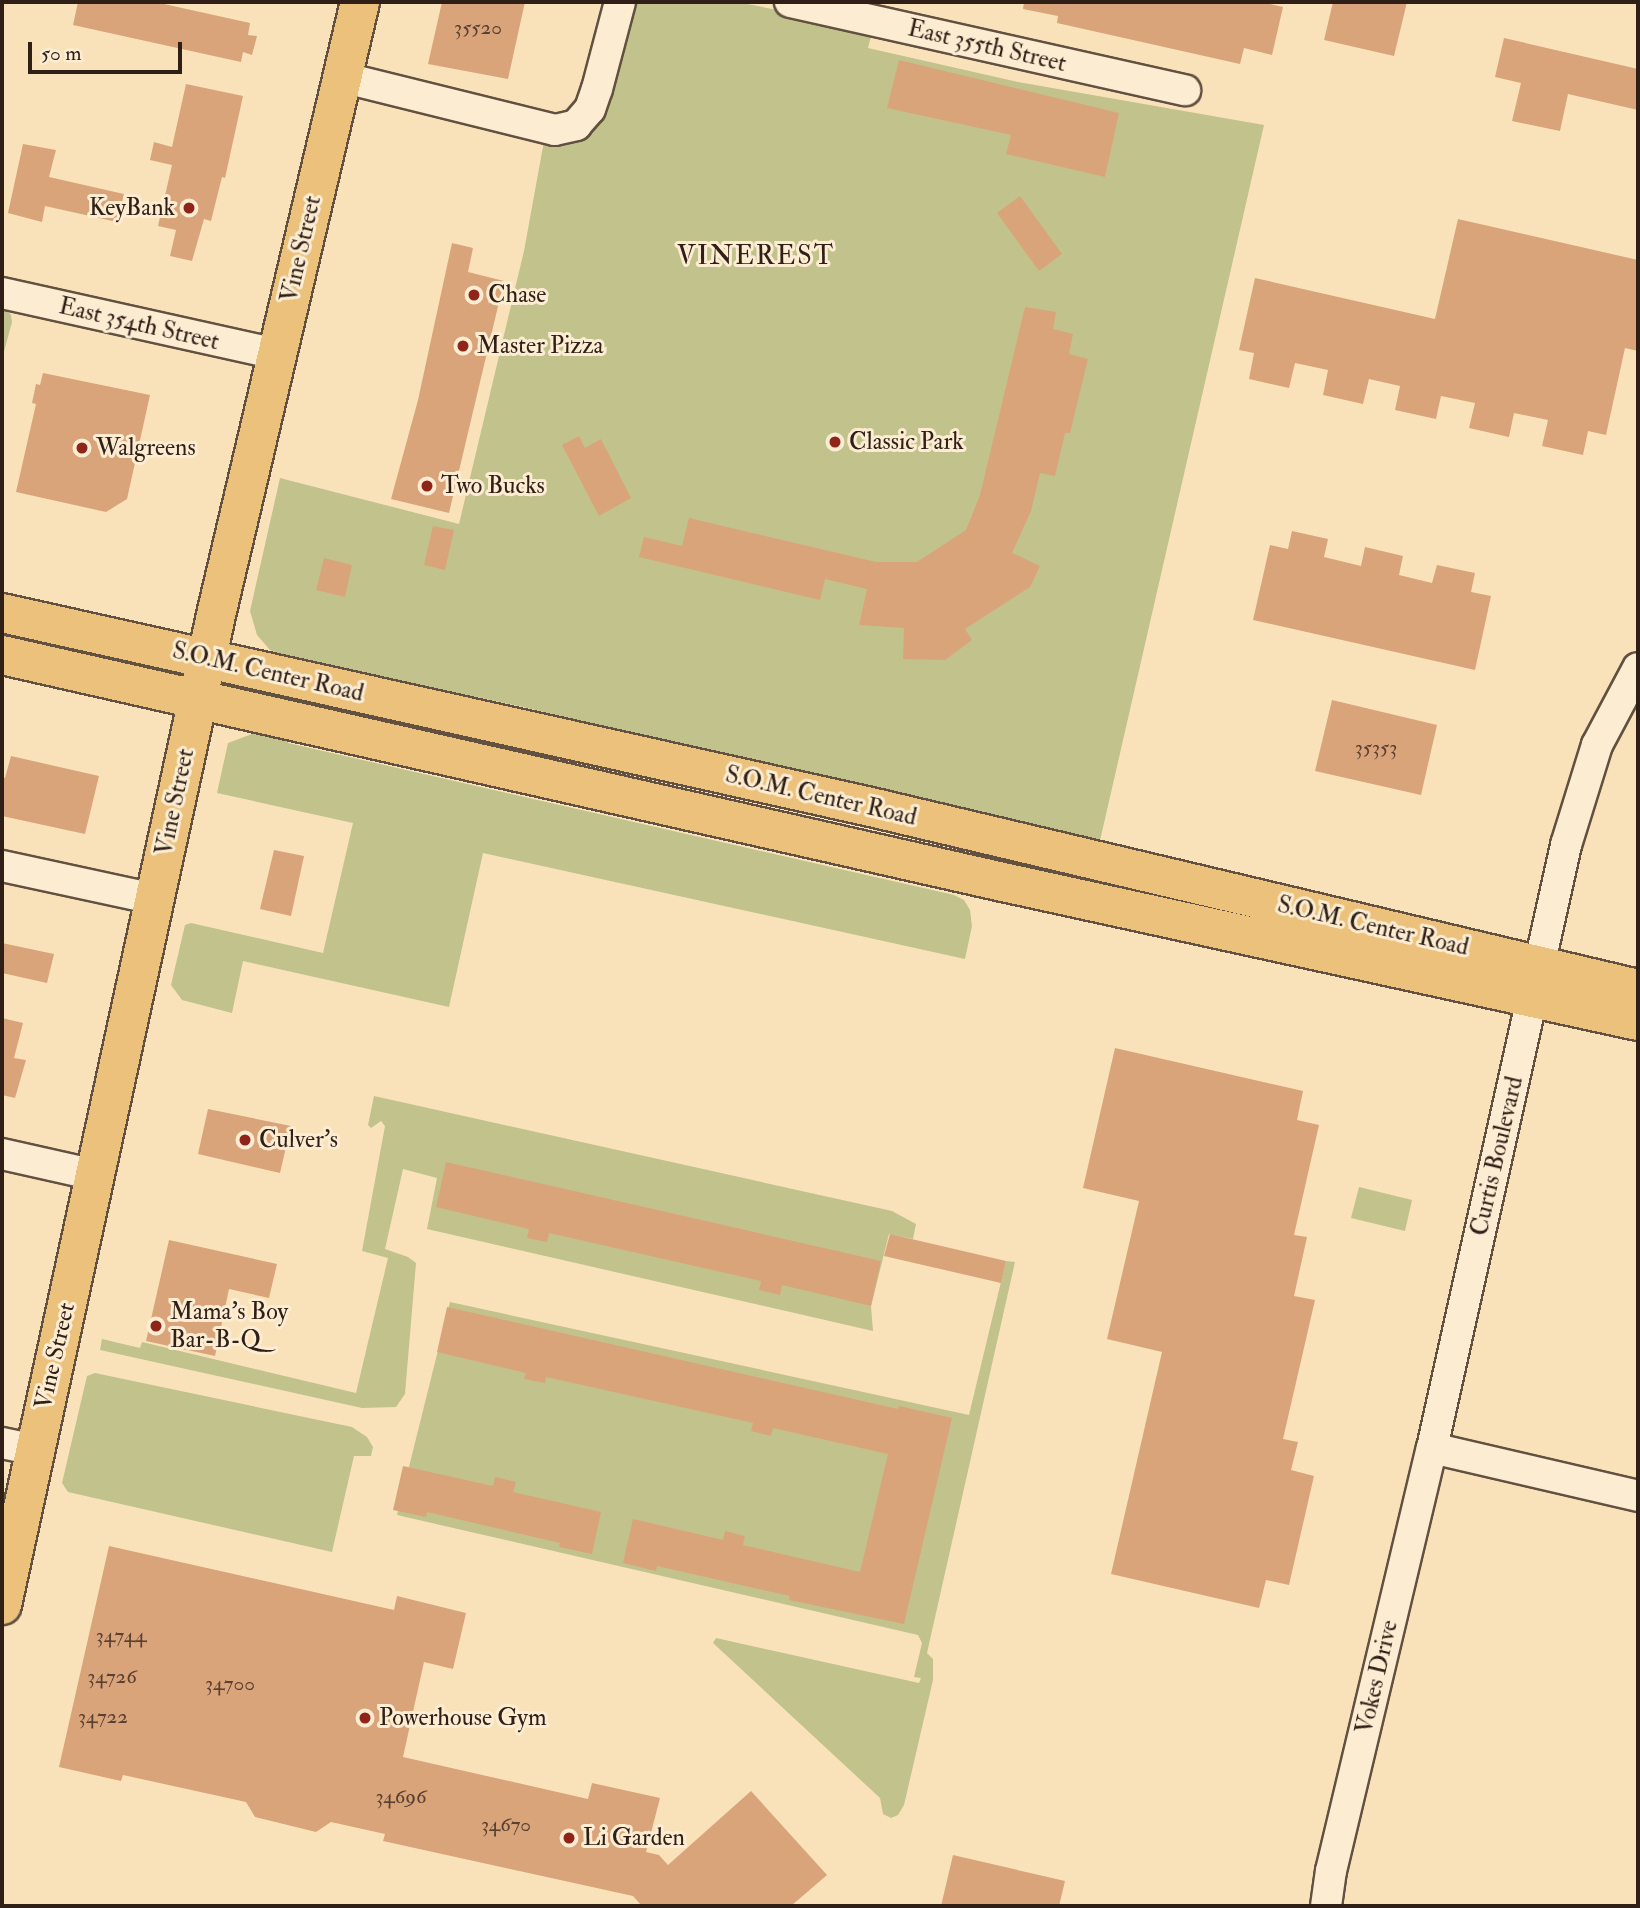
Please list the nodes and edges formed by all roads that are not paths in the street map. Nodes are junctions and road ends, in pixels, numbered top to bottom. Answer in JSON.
{"nodes":[{"id":1,"x":359,"y":2,"type":"edge"},
{"id":2,"x":620,"y":2,"type":"edge"},
{"id":3,"x":790,"y":2,"type":"edge"},
{"id":4,"x":341,"y":77,"type":"junction"},
{"id":5,"x":1185,"y":90,"type":"dead end"},
{"id":6,"x":2,"y":293,"type":"edge"},
{"id":7,"x":276,"y":354,"type":"junction"},
{"id":8,"x":2,"y":612,"type":"edge"},
{"id":9,"x":2,"y":655,"type":"edge"},
{"id":10,"x":207,"y":658,"type":"junction"},
{"id":11,"x":1638,"y":668,"type":"edge"},
{"id":12,"x":198,"y":698,"type":"junction"},
{"id":13,"x":2,"y":866,"type":"edge"},
{"id":14,"x":154,"y":898,"type":"junction"},
{"id":15,"x":1537,"y":981,"type":"junction"},
{"id":16,"x":1638,"y":989,"type":"edge"},
{"id":17,"x":1638,"y":1021,"type":"edge"},
{"id":18,"x":2,"y":1154,"type":"edge"},
{"id":19,"x":95,"y":1175,"type":"junction"},
{"id":20,"x":18,"y":1446,"type":"edge"},
{"id":21,"x":1432,"y":1448,"type":"junction"},
{"id":22,"x":1638,"y":1496,"type":"edge"},
{"id":23,"x":2,"y":1605,"type":"edge"},
{"id":24,"x":1326,"y":1906,"type":"edge"}],
"edges":[{"from":1,"to":4,"type":"main road","name":"Vine Street"},
{"from":2,"to":4,"type":"street"},
{"from":3,"to":5,"type":"street","name":"East 355th Street"},
{"from":4,"to":7,"type":"main road","name":"Vine Street"},
{"from":6,"to":7,"type":"street","name":"East 354th Street"},
{"from":7,"to":10,"type":"main road","name":"Vine Street"},
{"from":8,"to":10,"type":"main road","name":"S.O.M. Center Road"},
{"from":9,"to":12,"type":"main road","name":"S.O.M. Center Road"},
{"from":10,"to":12,"type":"main road","name":"Vine Street"},
{"from":10,"to":15,"type":"main road","name":"S.O.M. Center Road"},
{"from":11,"to":15,"type":"street","name":"Curtis Boulevard"},
{"from":12,"to":14,"type":"main road","name":"Vine Street"},
{"from":12,"to":15,"type":"main road","name":"S.O.M. Center Road"},
{"from":13,"to":14,"type":"street"},
{"from":14,"to":19,"type":"main road","name":"Vine Street"},
{"from":15,"to":16,"type":"main road","name":"S.O.M. Center Road"},
{"from":15,"to":17,"type":"main road","name":"S.O.M. Center Road"},
{"from":15,"to":21,"type":"street","name":"Curtis Boulevard"},
{"from":18,"to":19,"type":"street"},
{"from":19,"to":20,"type":"main road","name":"Vine Street"},
{"from":20,"to":23,"type":"main road","name":"Vine Street"},
{"from":21,"to":22,"type":"street"},
{"from":21,"to":24,"type":"street","name":"Vokes Drive"}]}
